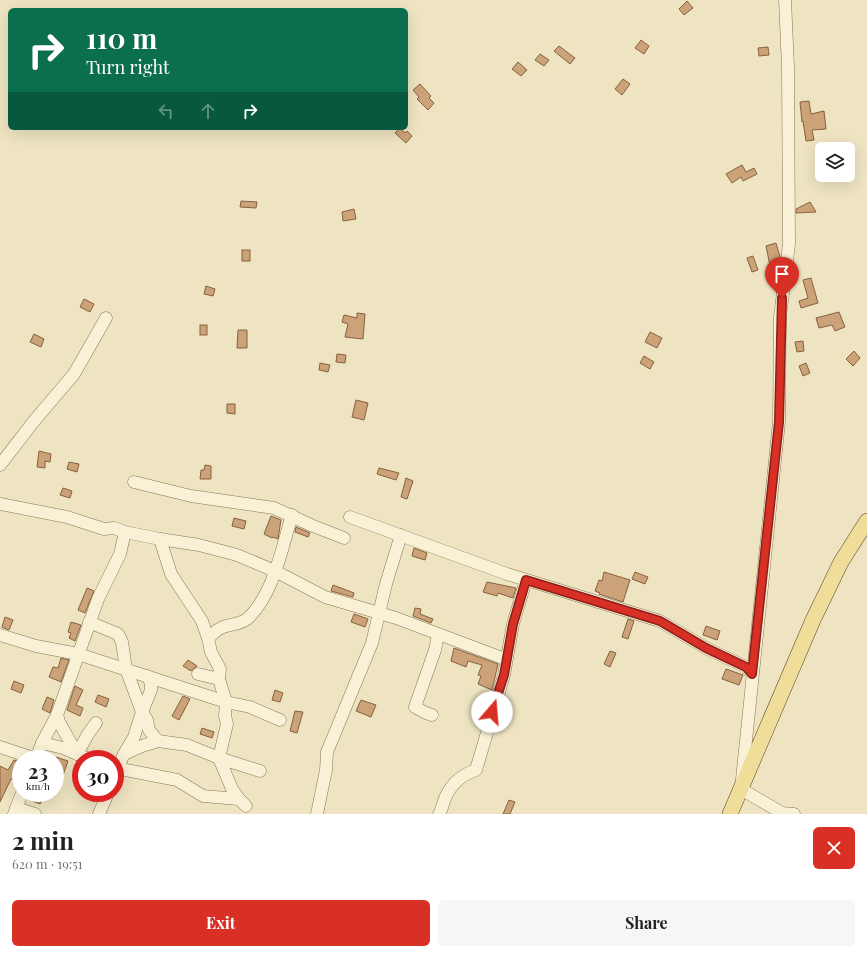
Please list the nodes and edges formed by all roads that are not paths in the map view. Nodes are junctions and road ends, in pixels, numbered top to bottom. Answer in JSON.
{"nodes":[{"id":1,"x":784,"y":0,"type":"edge"},
{"id":2,"x":106,"y":318,"type":"dead end"},
{"id":3,"x":0,"y":465,"type":"edge"},
{"id":4,"x":134,"y":482,"type":"dead end"},
{"id":5,"x":0,"y":504,"type":"edge"},
{"id":6,"x":292,"y":516,"type":"junction"},
{"id":7,"x":350,"y":517,"type":"dead end"},
{"id":8,"x":867,"y":521,"type":"edge"},
{"id":9,"x":125,"y":532,"type":"junction"},
{"id":10,"x":401,"y":535,"type":"junction"},
{"id":11,"x":344,"y":538,"type":"dead end"},
{"id":12,"x":160,"y":539,"type":"junction"},
{"id":13,"x":275,"y":571,"type":"junction"},
{"id":14,"x":526,"y":580,"type":"junction"},
{"id":15,"x":379,"y":613,"type":"junction"},
{"id":16,"x":89,"y":622,"type":"junction"},
{"id":17,"x":0,"y":635,"type":"edge"},
{"id":18,"x":438,"y":635,"type":"junction"},
{"id":19,"x":208,"y":638,"type":"junction"},
{"id":20,"x":78,"y":654,"type":"junction"},
{"id":21,"x":505,"y":658,"type":"junction"},
{"id":22,"x":126,"y":669,"type":"junction"},
{"id":23,"x":198,"y":674,"type":"dead end"},
{"id":24,"x":752,"y":674,"type":"junction"},
{"id":25,"x":148,"y":676,"type":"junction"},
{"id":26,"x":219,"y":679,"type":"junction"},
{"id":27,"x":226,"y":702,"type":"junction"},
{"id":28,"x":142,"y":712,"type":"junction"},
{"id":29,"x":57,"y":715,"type":"junction"},
{"id":30,"x":432,"y":715,"type":"dead end"},
{"id":31,"x":280,"y":720,"type":"dead end"},
{"id":32,"x":96,"y":723,"type":"dead end"},
{"id":33,"x":158,"y":741,"type":"junction"},
{"id":34,"x":42,"y":743,"type":"junction"},
{"id":35,"x":0,"y":747,"type":"edge"},
{"id":36,"x":39,"y":750,"type":"edge"},
{"id":37,"x":75,"y":750,"type":"edge"},
{"id":38,"x":79,"y":750,"type":"edge"},
{"id":39,"x":12,"y":751,"type":"edge"},
{"id":40,"x":72,"y":752,"type":"edge"},
{"id":41,"x":124,"y":754,"type":"edge"},
{"id":42,"x":219,"y":758,"type":"junction"},
{"id":43,"x":124,"y":760,"type":"edge"},
{"id":44,"x":124,"y":768,"type":"edge"},
{"id":45,"x":260,"y":771,"type":"dead end"},
{"id":46,"x":741,"y":790,"type":"junction"},
{"id":47,"x":104,"y":802,"type":"edge"},
{"id":48,"x":15,"y":811,"type":"edge"},
{"id":49,"x":35,"y":814,"type":"edge"},
{"id":50,"x":99,"y":814,"type":"edge"},
{"id":51,"x":317,"y":814,"type":"edge"},
{"id":52,"x":439,"y":814,"type":"edge"},
{"id":53,"x":730,"y":814,"type":"edge"},
{"id":54,"x":794,"y":814,"type":"edge"}],
"edges":[{"from":1,"to":24,"type":"street"},
{"from":2,"to":3,"type":"street"},
{"from":4,"to":6,"type":"street"},
{"from":5,"to":9,"type":"street"},
{"from":6,"to":11,"type":"street"},
{"from":6,"to":13,"type":"street"},
{"from":7,"to":10,"type":"street"},
{"from":8,"to":46,"type":"main road"},
{"from":9,"to":12,"type":"street"},
{"from":9,"to":16,"type":"street"},
{"from":10,"to":14,"type":"street"},
{"from":10,"to":15,"type":"street"},
{"from":12,"to":13,"type":"street"},
{"from":12,"to":19,"type":"street"},
{"from":13,"to":15,"type":"street"},
{"from":13,"to":19,"type":"street"},
{"from":14,"to":21,"type":"street"},
{"from":14,"to":24,"type":"street"},
{"from":15,"to":18,"type":"street"},
{"from":15,"to":51,"type":"street"},
{"from":16,"to":20,"type":"street"},
{"from":16,"to":22,"type":"street"},
{"from":17,"to":20,"type":"street"},
{"from":18,"to":21,"type":"street"},
{"from":18,"to":30,"type":"street"},
{"from":19,"to":26,"type":"street"},
{"from":20,"to":22,"type":"street"},
{"from":20,"to":29,"type":"street"},
{"from":21,"to":52,"type":"street"},
{"from":22,"to":25,"type":"street"},
{"from":22,"to":28,"type":"street"},
{"from":23,"to":26,"type":"street"},
{"from":24,"to":46,"type":"street"},
{"from":25,"to":27,"type":"street"},
{"from":25,"to":28,"type":"street"},
{"from":26,"to":27,"type":"street"},
{"from":27,"to":31,"type":"street"},
{"from":27,"to":42,"type":"street"},
{"from":28,"to":33,"type":"street"},
{"from":28,"to":41,"type":"street"},
{"from":29,"to":34,"type":"street"},
{"from":29,"to":37,"type":"street"},
{"from":32,"to":38,"type":"street"},
{"from":33,"to":42,"type":"street"},
{"from":33,"to":43,"type":"street"},
{"from":34,"to":36,"type":"street"},
{"from":34,"to":40,"type":"street"},
{"from":35,"to":39,"type":"street"},
{"from":42,"to":44,"type":"street"},
{"from":42,"to":45,"type":"street"},
{"from":46,"to":53,"type":"main road"},
{"from":46,"to":54,"type":"street"},
{"from":47,"to":50,"type":"street"},
{"from":48,"to":49,"type":"street"}]}
